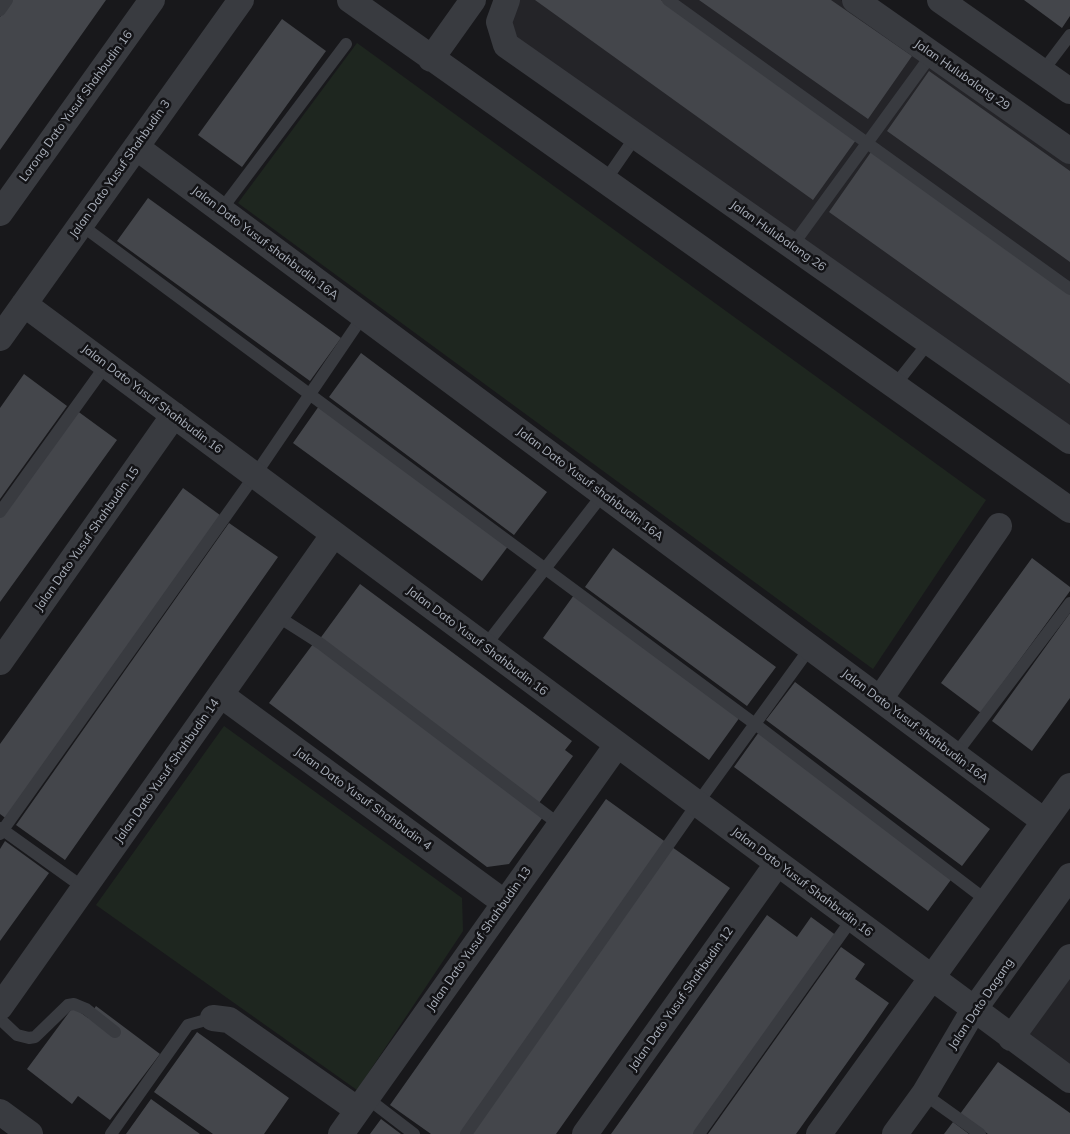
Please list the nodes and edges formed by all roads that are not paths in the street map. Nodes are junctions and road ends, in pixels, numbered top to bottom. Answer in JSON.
{"nodes":[{"id":1,"x":7,"y":0,"type":"edge"},
{"id":2,"x":152,"y":0,"type":"edge"},
{"id":3,"x":240,"y":0,"type":"edge"},
{"id":4,"x":350,"y":0,"type":"edge"},
{"id":5,"x":668,"y":0,"type":"edge"},
{"id":6,"x":855,"y":0,"type":"edge"},
{"id":7,"x":940,"y":0,"type":"edge"},
{"id":8,"x":464,"y":3,"type":"edge"},
{"id":9,"x":971,"y":9,"type":"edge"},
{"id":10,"x":0,"y":10,"type":"edge"},
{"id":11,"x":503,"y":11,"type":"edge"},
{"id":12,"x":1070,"y":35,"type":"edge"},
{"id":13,"x":346,"y":44,"type":"dead end"},
{"id":14,"x":932,"y":54,"type":"junction"},
{"id":15,"x":431,"y":58,"type":"junction"},
{"id":16,"x":1042,"y":72,"type":"junction"},
{"id":17,"x":1070,"y":92,"type":"edge"},
{"id":18,"x":636,"y":136,"type":"junction"},
{"id":19,"x":867,"y":143,"type":"junction"},
{"id":20,"x":136,"y":147,"type":"junction"},
{"id":21,"x":1070,"y":150,"type":"edge"},
{"id":22,"x":605,"y":181,"type":"junction"},
{"id":23,"x":221,"y":210,"type":"junction"},
{"id":24,"x":0,"y":213,"type":"edge"},
{"id":25,"x":81,"y":225,"type":"junction"},
{"id":26,"x":792,"y":246,"type":"junction"},
{"id":27,"x":1070,"y":289,"type":"edge"},
{"id":28,"x":24,"y":304,"type":"junction"},
{"id":29,"x":363,"y":316,"type":"junction"},
{"id":30,"x":0,"y":338,"type":"edge"},
{"id":31,"x":929,"y":342,"type":"junction"},
{"id":32,"x":106,"y":365,"type":"junction"},
{"id":33,"x":895,"y":385,"type":"junction"},
{"id":34,"x":310,"y":395,"type":"junction"},
{"id":35,"x":174,"y":416,"type":"junction"},
{"id":36,"x":1070,"y":441,"type":"edge"},
{"id":37,"x":255,"y":475,"type":"junction"},
{"id":38,"x":603,"y":494,"type":"junction"},
{"id":39,"x":1070,"y":510,"type":"edge"},
{"id":40,"x":0,"y":512,"type":"edge"},
{"id":41,"x":999,"y":526,"type":"dead end"},
{"id":42,"x":334,"y":534,"type":"junction"},
{"id":43,"x":545,"y":569,"type":"junction"},
{"id":44,"x":1070,"y":604,"type":"edge"},
{"id":45,"x":277,"y":616,"type":"junction"},
{"id":46,"x":485,"y":646,"type":"junction"},
{"id":47,"x":810,"y":648,"type":"junction"},
{"id":48,"x":0,"y":662,"type":"edge"},
{"id":49,"x":221,"y":694,"type":"junction"},
{"id":50,"x":880,"y":699,"type":"junction"},
{"id":51,"x":755,"y":724,"type":"junction"},
{"id":52,"x":617,"y":745,"type":"junction"},
{"id":53,"x":954,"y":755,"type":"junction"},
{"id":54,"x":1070,"y":786,"type":"edge"},
{"id":55,"x":697,"y":804,"type":"junction"},
{"id":56,"x":1044,"y":821,"type":"junction"},
{"id":57,"x":560,"y":825,"type":"junction"},
{"id":58,"x":1,"y":831,"type":"edge"},
{"id":59,"x":778,"y":864,"type":"junction"},
{"id":60,"x":1070,"y":876,"type":"edge"},
{"id":61,"x":84,"y":888,"type":"junction"},
{"id":62,"x":986,"y":900,"type":"junction"},
{"id":63,"x":505,"y":904,"type":"junction"},
{"id":64,"x":852,"y":919,"type":"junction"},
{"id":65,"x":1070,"y":957,"type":"edge"},
{"id":66,"x":930,"y":977,"type":"junction"},
{"id":67,"x":0,"y":1007,"type":"edge"},
{"id":68,"x":973,"y":1011,"type":"junction"},
{"id":69,"x":212,"y":1018,"type":"joint"},
{"id":70,"x":0,"y":1019,"type":"edge"},
{"id":71,"x":115,"y":1032,"type":"dead end"},
{"id":72,"x":1011,"y":1038,"type":"junction"},
{"id":73,"x":1070,"y":1080,"type":"edge"},
{"id":74,"x":924,"y":1094,"type":"junction"},
{"id":75,"x":362,"y":1104,"type":"junction"},
{"id":76,"x":0,"y":1112,"type":"edge"},
{"id":77,"x":30,"y":1134,"type":"edge"},
{"id":78,"x":111,"y":1134,"type":"edge"},
{"id":79,"x":341,"y":1134,"type":"edge"},
{"id":80,"x":414,"y":1134,"type":"edge"},
{"id":81,"x":466,"y":1134,"type":"edge"},
{"id":82,"x":585,"y":1134,"type":"edge"},
{"id":83,"x":699,"y":1134,"type":"edge"},
{"id":84,"x":819,"y":1134,"type":"edge"},
{"id":85,"x":895,"y":1134,"type":"edge"},
{"id":86,"x":980,"y":1134,"type":"edge"}],
"edges":[{"from":1,"to":10,"type":"lane"},
{"from":2,"to":24,"type":"street","name":"Lorong Dato Yusuf Shahbudin 16"},
{"from":3,"to":20,"type":"street","name":"Jalan Dato Yusuf Shahbudin 3"},
{"from":4,"to":15,"type":"street"},
{"from":5,"to":19,"type":"lane"},
{"from":6,"to":14,"type":"street","name":"Jalan Hulubalang 29"},
{"from":7,"to":9,"type":"street"},
{"from":8,"to":15,"type":"street"},
{"from":9,"to":16,"type":"street"},
{"from":11,"to":18,"type":"street","name":"Jalan Hulubalang 26"},
{"from":12,"to":16,"type":"lane"},
{"from":13,"to":23,"type":"lane"},
{"from":14,"to":19,"type":"lane"},
{"from":14,"to":21,"type":"street","name":"Jalan Hulubalang 29"},
{"from":15,"to":22,"type":"street"},
{"from":16,"to":17,"type":"street"},
{"from":18,"to":22,"type":"lane"},
{"from":18,"to":26,"type":"street","name":"Jalan Hulubalang 26"},
{"from":19,"to":26,"type":"lane"},
{"from":19,"to":27,"type":"lane"},
{"from":20,"to":23,"type":"street","name":"Jalan Dato Yusuf shahbudin 16A"},
{"from":20,"to":25,"type":"street","name":"Jalan Dato Yusuf Shahbudin 3"},
{"from":22,"to":33,"type":"street"},
{"from":23,"to":29,"type":"street","name":"Jalan Dato Yusuf shahbudin 16A"},
{"from":25,"to":28,"type":"street","name":"Jalan Dato Yusuf Shahbudin 3"},
{"from":25,"to":34,"type":"lane"},
{"from":26,"to":31,"type":"street","name":"Jalan Hulubalang 26"},
{"from":28,"to":30,"type":"street","name":"Jalan Dato Yusuf Shahbudin 3"},
{"from":28,"to":32,"type":"street","name":"Jalan Dato Yusuf Shahbudin 16"},
{"from":29,"to":34,"type":"lane"},
{"from":29,"to":38,"type":"street","name":"Jalan Dato Yusuf shahbudin 16A"},
{"from":31,"to":33,"type":"lane"},
{"from":31,"to":36,"type":"street","name":"Jalan Hulubalang 26"},
{"from":32,"to":35,"type":"street","name":"Jalan Dato Yusuf Shahbudin 16"},
{"from":32,"to":40,"type":"lane"},
{"from":33,"to":39,"type":"street"},
{"from":34,"to":37,"type":"lane"},
{"from":34,"to":43,"type":"lane"},
{"from":35,"to":37,"type":"street","name":"Jalan Dato Yusuf Shahbudin 16"},
{"from":35,"to":48,"type":"street","name":"Jalan Dato Yusuf Shahbudin 15"},
{"from":37,"to":42,"type":"street","name":"Jalan Dato Yusuf Shahbudin 16"},
{"from":37,"to":58,"type":"lane"},
{"from":38,"to":43,"type":"lane"},
{"from":38,"to":47,"type":"street","name":"Jalan Dato Yusuf shahbudin 16A"},
{"from":41,"to":50,"type":"street"},
{"from":42,"to":45,"type":"street","name":"Jalan Dato Yusuf Shahbudin 14"},
{"from":42,"to":46,"type":"street","name":"Jalan Dato Yusuf Shahbudin 16"},
{"from":43,"to":46,"type":"lane"},
{"from":43,"to":51,"type":"lane"},
{"from":44,"to":53,"type":"lane"},
{"from":45,"to":49,"type":"street","name":"Jalan Dato Yusuf Shahbudin 14"},
{"from":45,"to":57,"type":"lane"},
{"from":46,"to":52,"type":"street","name":"Jalan Dato Yusuf Shahbudin 16"},
{"from":47,"to":50,"type":"street","name":"Jalan Dato Yusuf shahbudin 16A"},
{"from":47,"to":51,"type":"lane"},
{"from":49,"to":61,"type":"street","name":"Jalan Dato Yusuf Shahbudin 14"},
{"from":49,"to":63,"type":"street","name":"Jalan Dato Yusuf Shahbudin 4"},
{"from":50,"to":53,"type":"street","name":"Jalan Dato Yusuf shahbudin 16A"},
{"from":51,"to":55,"type":"lane"},
{"from":51,"to":62,"type":"lane"},
{"from":52,"to":55,"type":"street","name":"Jalan Dato Yusuf Shahbudin 16"},
{"from":52,"to":57,"type":"street","name":"Jalan Dato Yusuf Shahbudin 13"},
{"from":53,"to":56,"type":"street","name":"Jalan Dato Yusuf shahbudin 16A"},
{"from":54,"to":56,"type":"street"},
{"from":55,"to":59,"type":"street","name":"Jalan Dato Yusuf Shahbudin 16"},
{"from":55,"to":81,"type":"lane"},
{"from":56,"to":62,"type":"street"},
{"from":57,"to":63,"type":"street","name":"Jalan Dato Yusuf Shahbudin 13"},
{"from":58,"to":61,"type":"lane"},
{"from":59,"to":64,"type":"street","name":"Jalan Dato Yusuf Shahbudin 16"},
{"from":59,"to":82,"type":"street","name":"Jalan Dato Yusuf Shahbudin 12"},
{"from":60,"to":68,"type":"street","name":"Jalan Dato Dagang"},
{"from":61,"to":67,"type":"street","name":"Jalan Dato Yusuf Shahbudin 14"},
{"from":62,"to":66,"type":"street"},
{"from":63,"to":75,"type":"street","name":"Jalan Dato Yusuf Shahbudin 13"},
{"from":64,"to":66,"type":"street","name":"Jalan Dato Yusuf Shahbudin 16"},
{"from":64,"to":83,"type":"lane"},
{"from":65,"to":72,"type":"street"},
{"from":66,"to":68,"type":"street","name":"Jalan Dato Yusuf Shahbudin 16"},
{"from":66,"to":84,"type":"street"},
{"from":68,"to":72,"type":"street","name":"Jalan Dato Yusuf Shahbudin 16"},
{"from":68,"to":74,"type":"street","name":"Jalan Dato Dagang"},
{"from":69,"to":75,"type":"street"},
{"from":69,"to":78,"type":"lane"},
{"from":70,"to":71,"type":"lane"},
{"from":72,"to":73,"type":"street","name":"Jalan Dato Yusuf Shahbudin 16"},
{"from":74,"to":85,"type":"street","name":"Jalan Dato Dagang"},
{"from":74,"to":86,"type":"lane"},
{"from":75,"to":79,"type":"street","name":"Jalan Dato Yusuf Shahbudin 13"},
{"from":75,"to":80,"type":"lane"},
{"from":76,"to":77,"type":"street"}]}
